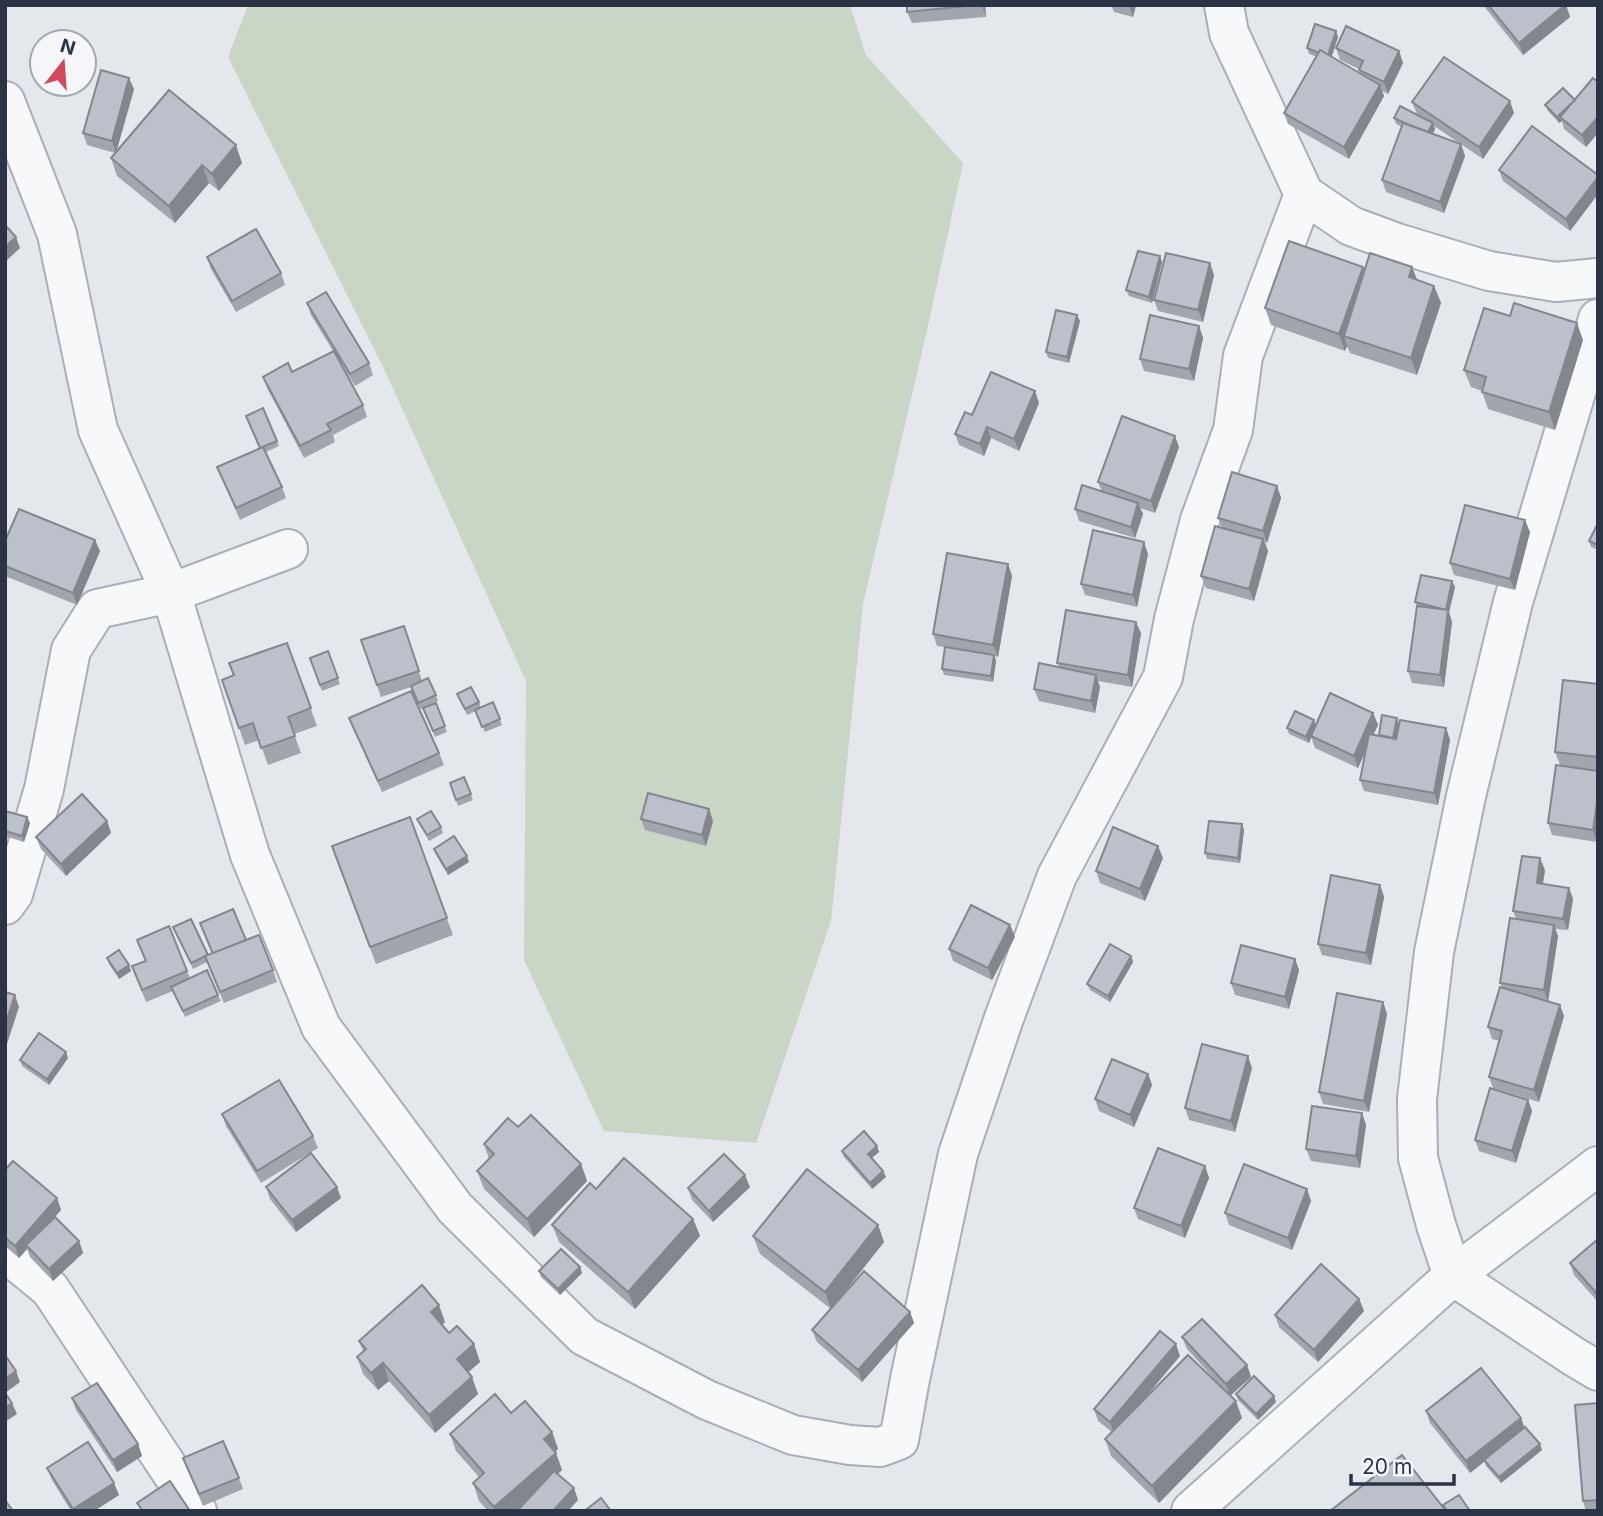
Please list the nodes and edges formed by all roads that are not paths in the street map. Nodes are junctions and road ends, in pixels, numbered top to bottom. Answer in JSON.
{"nodes":[{"id":1,"x":1224,"y":5,"type":"edge"},
{"id":2,"x":5,"y":102,"type":"edge"},
{"id":3,"x":1304,"y":194,"type":"junction"},
{"id":4,"x":1598,"y":278,"type":"edge"},
{"id":5,"x":1598,"y":319,"type":"edge"},
{"id":6,"x":288,"y":549,"type":"dead end"},
{"id":7,"x":171,"y":593,"type":"junction"},
{"id":8,"x":5,"y":905,"type":"edge"},
{"id":9,"x":1598,"y":1166,"type":"edge"},
{"id":10,"x":5,"y":1252,"type":"edge"},
{"id":11,"x":1453,"y":1276,"type":"junction"},
{"id":12,"x":1598,"y":1371,"type":"edge"},
{"id":13,"x":197,"y":1511,"type":"edge"},
{"id":14,"x":1191,"y":1511,"type":"edge"}],
"edges":[{"from":1,"to":3,"type":"street"},
{"from":2,"to":7,"type":"street"},
{"from":3,"to":4,"type":"street"},
{"from":3,"to":7,"type":"street"},
{"from":5,"to":11,"type":"street"},
{"from":6,"to":7,"type":"street"},
{"from":7,"to":8,"type":"street"},
{"from":9,"to":11,"type":"street"},
{"from":10,"to":13,"type":"street"},
{"from":11,"to":12,"type":"street"},
{"from":11,"to":14,"type":"street"}]}
